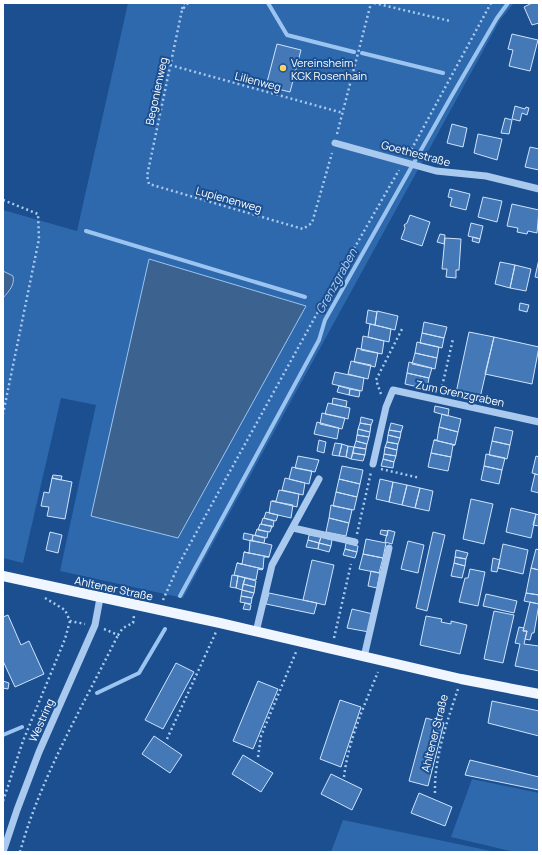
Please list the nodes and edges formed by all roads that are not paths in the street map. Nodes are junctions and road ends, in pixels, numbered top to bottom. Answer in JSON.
{"nodes":[{"id":1,"x":335,"y":143,"type":"dead end"},
{"id":2,"x":539,"y":189,"type":"edge"},
{"id":3,"x":539,"y":422,"type":"edge"},
{"id":4,"x":374,"y":466,"type":"road end"},
{"id":5,"x":318,"y":479,"type":"dead end"},
{"id":6,"x":293,"y":528,"type":"junction"},
{"id":7,"x":355,"y":542,"type":"road end"},
{"id":8,"x":389,"y":548,"type":"dead end"},
{"id":9,"x":3,"y":576,"type":"edge"},
{"id":10,"x":100,"y":598,"type":"junction"},
{"id":11,"x":256,"y":632,"type":"junction"},
{"id":12,"x":364,"y":657,"type":"junction"},
{"id":13,"x":539,"y":694,"type":"edge"},
{"id":14,"x":3,"y":852,"type":"edge"}],
"edges":[{"from":1,"to":2,"type":"street","name":"Goethestraße"},
{"from":3,"to":4,"type":"street","name":"Zum Grenzgraben"},
{"from":5,"to":6,"type":"street"},
{"from":6,"to":7,"type":"street"},
{"from":6,"to":11,"type":"street"},
{"from":8,"to":12,"type":"street"},
{"from":9,"to":10,"type":"main road","name":"Ahltener Straße"},
{"from":10,"to":11,"type":"main road","name":"Ahltener Straße"},
{"from":10,"to":14,"type":"street","name":"Westring"},
{"from":11,"to":12,"type":"main road","name":"Ahltener Straße"},
{"from":12,"to":13,"type":"main road","name":"Ahltener Straße"}]}
